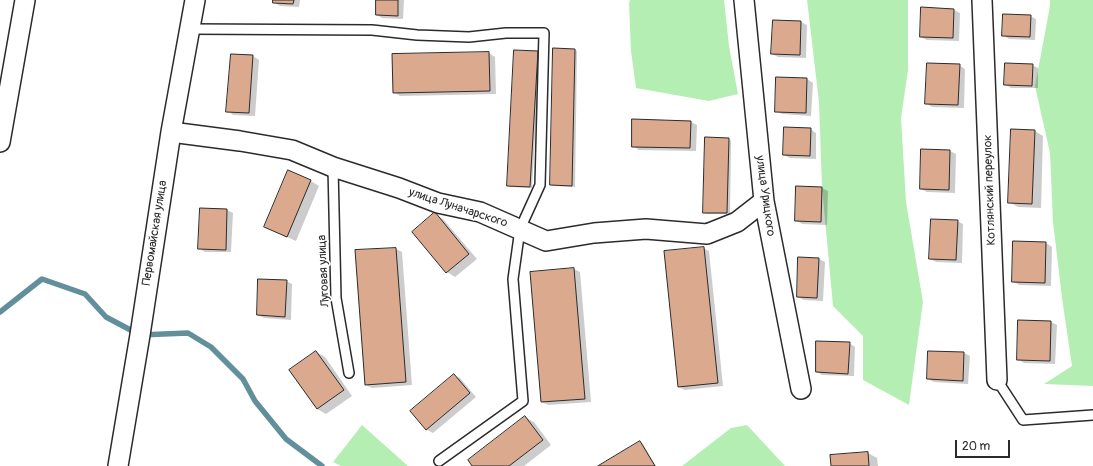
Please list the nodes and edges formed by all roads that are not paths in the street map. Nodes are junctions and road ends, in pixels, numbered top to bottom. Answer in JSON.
{"nodes":[{"id":1,"x":25,"y":0,"type":"edge"},
{"id":2,"x":195,"y":0,"type":"edge"},
{"id":3,"x":744,"y":0,"type":"edge"},
{"id":4,"x":982,"y":0,"type":"edge"},
{"id":5,"x":190,"y":29,"type":"junction"},
{"id":6,"x":170,"y":132,"type":"junction"},
{"id":7,"x":0,"y":142,"type":"edge"},
{"id":8,"x":333,"y":167,"type":"junction"},
{"id":9,"x":764,"y":201,"type":"junction"},
{"id":10,"x":520,"y":229,"type":"junction"},
{"id":11,"x":349,"y":373,"type":"dead end"},
{"id":12,"x":997,"y":380,"type":"joint"},
{"id":13,"x":801,"y":389,"type":"dead end"},
{"id":14,"x":1093,"y":415,"type":"edge"},
{"id":15,"x":439,"y":461,"type":"dead end"},
{"id":16,"x":118,"y":466,"type":"edge"}],
"edges":[{"from":1,"to":7,"type":"street"},
{"from":2,"to":5,"type":"street","name":"Первомайская улица"},
{"from":3,"to":9,"type":"street","name":"улица Урицкого"},
{"from":4,"to":12,"type":"street","name":"Котлянский переулок"},
{"from":5,"to":6,"type":"street","name":"Первомайская улица"},
{"from":5,"to":10,"type":"lane"},
{"from":6,"to":8,"type":"street","name":"улица Луначарского"},
{"from":6,"to":16,"type":"street","name":"Первомайская улица"},
{"from":8,"to":10,"type":"street","name":"улица Луначарского"},
{"from":8,"to":11,"type":"lane","name":"Луговая улица"},
{"from":9,"to":10,"type":"street","name":"улица Луначарского"},
{"from":9,"to":13,"type":"street","name":"улица Урицкого"},
{"from":10,"to":15,"type":"lane"},
{"from":12,"to":14,"type":"lane"}]}
